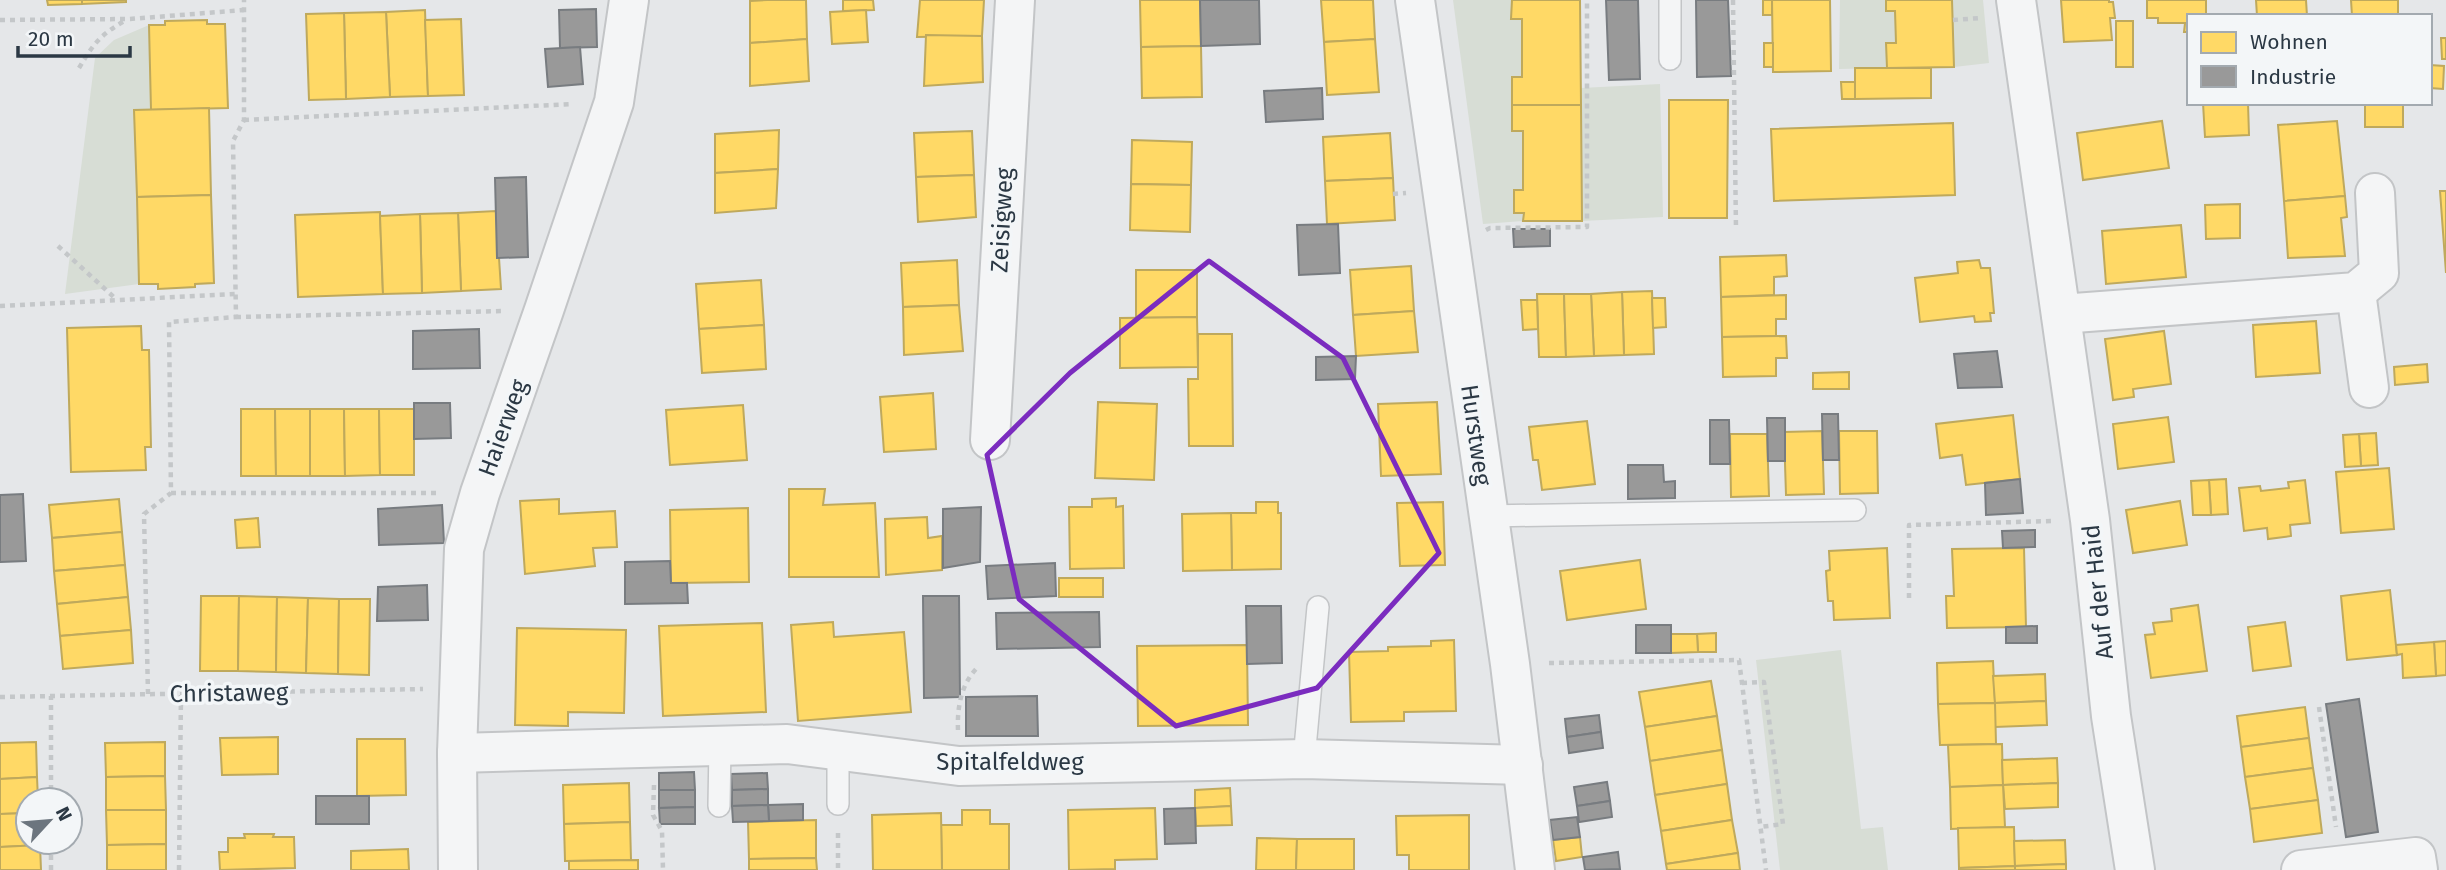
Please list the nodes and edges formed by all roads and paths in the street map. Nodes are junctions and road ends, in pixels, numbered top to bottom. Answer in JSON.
{"nodes":[{"id":1,"x":244,"y":0,"type":"edge"},
{"id":2,"x":629,"y":0,"type":"edge"},
{"id":3,"x":1015,"y":0,"type":"edge"},
{"id":4,"x":1415,"y":0,"type":"edge"},
{"id":5,"x":1587,"y":0,"type":"edge"},
{"id":6,"x":1670,"y":0,"type":"edge"},
{"id":7,"x":1733,"y":0,"type":"edge"},
{"id":8,"x":2016,"y":0,"type":"edge"},
{"id":9,"x":244,"y":10,"type":"junction"},
{"id":10,"x":130,"y":19,"type":"junction"},
{"id":11,"x":0,"y":20,"type":"edge"},
{"id":12,"x":1670,"y":59,"type":"dead end"},
{"id":13,"x":79,"y":68,"type":"dead end"},
{"id":14,"x":614,"y":102,"type":"junction"},
{"id":15,"x":244,"y":120,"type":"junction"},
{"id":16,"x":2375,"y":194,"type":"dead end"},
{"id":17,"x":1736,"y":230,"type":"dead end"},
{"id":18,"x":58,"y":246,"type":"dead end"},
{"id":19,"x":1450,"y":246,"type":"junction"},
{"id":20,"x":2356,"y":292,"type":"junction"},
{"id":21,"x":236,"y":295,"type":"junction"},
{"id":22,"x":117,"y":300,"type":"junction"},
{"id":23,"x":0,"y":306,"type":"edge"},
{"id":24,"x":544,"y":310,"type":"junction"},
{"id":25,"x":2061,"y":314,"type":"junction"},
{"id":26,"x":236,"y":317,"type":"junction"},
{"id":27,"x":2368,"y":388,"type":"dead end"},
{"id":28,"x":990,"y":440,"type":"dead end"},
{"id":29,"x":171,"y":493,"type":"junction"},
{"id":30,"x":480,"y":493,"type":"junction"},
{"id":31,"x":1854,"y":510,"type":"dead end"},
{"id":32,"x":1488,"y":516,"type":"junction"},
{"id":33,"x":2090,"y":520,"type":"junction"},
{"id":34,"x":1909,"y":598,"type":"dead end"},
{"id":35,"x":1318,"y":607,"type":"dead end"},
{"id":36,"x":1510,"y":664,"type":"junction"},
{"id":37,"x":976,"y":669,"type":"dead end"},
{"id":38,"x":1742,"y":683,"type":"junction"},
{"id":39,"x":458,"y":689,"type":"junction"},
{"id":40,"x":148,"y":694,"type":"junction"},
{"id":41,"x":181,"y":694,"type":"junction"},
{"id":42,"x":51,"y":696,"type":"junction"},
{"id":43,"x":0,"y":697,"type":"edge"},
{"id":44,"x":2319,"y":706,"type":"dead end"},
{"id":45,"x":957,"y":712,"type":"dead end"},
{"id":46,"x":720,"y":745,"type":"junction"},
{"id":47,"x":655,"y":746,"type":"junction"},
{"id":48,"x":838,"y":751,"type":"junction"},
{"id":49,"x":457,"y":753,"type":"junction"},
{"id":50,"x":1304,"y":759,"type":"junction"},
{"id":51,"x":1523,"y":765,"type":"junction"},
{"id":52,"x":51,"y":786,"type":"edge"},
{"id":53,"x":838,"y":804,"type":"joint"},
{"id":54,"x":719,"y":806,"type":"dead end"},
{"id":55,"x":1760,"y":827,"type":"junction"},
{"id":56,"x":2340,"y":864,"type":"junction"},
{"id":57,"x":179,"y":870,"type":"edge"},
{"id":58,"x":458,"y":870,"type":"edge"},
{"id":59,"x":663,"y":870,"type":"edge"},
{"id":60,"x":838,"y":870,"type":"edge"},
{"id":61,"x":1535,"y":870,"type":"edge"},
{"id":62,"x":1766,"y":870,"type":"edge"},
{"id":63,"x":2135,"y":870,"type":"edge"},
{"id":64,"x":2301,"y":870,"type":"edge"},
{"id":65,"x":2418,"y":870,"type":"edge"}],
"edges":[{"from":1,"to":9,"type":"path"},
{"from":2,"to":14,"type":"street","name":"Haierweg"},
{"from":3,"to":28,"type":"street","name":"Zeisigweg"},
{"from":4,"to":19,"type":"street","name":"Hurstweg"},
{"from":5,"to":19,"type":"path"},
{"from":6,"to":12,"type":"lane"},
{"from":7,"to":17,"type":"path"},
{"from":8,"to":25,"type":"street","name":"Auf der Haid"},
{"from":9,"to":10,"type":"path"},
{"from":9,"to":15,"type":"path"},
{"from":10,"to":11,"type":"path"},
{"from":10,"to":13,"type":"path"},
{"from":14,"to":15,"type":"path"},
{"from":14,"to":24,"type":"street","name":"Haierweg"},
{"from":15,"to":21,"type":"path"},
{"from":16,"to":20,"type":"street"},
{"from":18,"to":22,"type":"path"},
{"from":19,"to":32,"type":"street","name":"Hurstweg"},
{"from":20,"to":25,"type":"street"},
{"from":20,"to":27,"type":"street"},
{"from":21,"to":22,"type":"path"},
{"from":21,"to":26,"type":"path"},
{"from":22,"to":23,"type":"path"},
{"from":24,"to":26,"type":"path"},
{"from":24,"to":30,"type":"street","name":"Haierweg"},
{"from":25,"to":33,"type":"street","name":"Auf der Haid"},
{"from":26,"to":29,"type":"path"},
{"from":29,"to":30,"type":"path"},
{"from":29,"to":40,"type":"path"},
{"from":30,"to":39,"type":"street","name":"Haierweg"},
{"from":31,"to":32,"type":"lane"},
{"from":32,"to":36,"type":"street","name":"Hurstweg"},
{"from":33,"to":34,"type":"path"},
{"from":33,"to":63,"type":"street","name":"Auf der Haid"},
{"from":35,"to":50,"type":"lane"},
{"from":36,"to":38,"type":"path"},
{"from":36,"to":51,"type":"street","name":"Hurstweg"},
{"from":37,"to":45,"type":"path"},
{"from":38,"to":55,"type":"path"},
{"from":38,"to":55,"type":"path"},
{"from":39,"to":41,"type":"path","name":"Christaweg"},
{"from":39,"to":49,"type":"street","name":"Haierweg"},
{"from":40,"to":41,"type":"path","name":"Christaweg"},
{"from":40,"to":42,"type":"path","name":"Christaweg"},
{"from":41,"to":57,"type":"path"},
{"from":42,"to":43,"type":"path","name":"Christaweg"},
{"from":42,"to":52,"type":"path"},
{"from":44,"to":56,"type":"path"},
{"from":46,"to":47,"type":"street","name":"Spitalfeldweg"},
{"from":46,"to":48,"type":"street","name":"Spitalfeldweg"},
{"from":46,"to":54,"type":"lane"},
{"from":47,"to":49,"type":"street","name":"Spitalfeldweg"},
{"from":47,"to":59,"type":"path"},
{"from":48,"to":50,"type":"street","name":"Spitalfeldweg"},
{"from":48,"to":53,"type":"lane"},
{"from":49,"to":58,"type":"street","name":"Haierweg"},
{"from":50,"to":51,"type":"street","name":"Spitalfeldweg"},
{"from":51,"to":61,"type":"street","name":"Hurstweg"},
{"from":53,"to":60,"type":"path"},
{"from":55,"to":62,"type":"path"},
{"from":56,"to":64,"type":"street"},
{"from":56,"to":65,"type":"street"}]}
